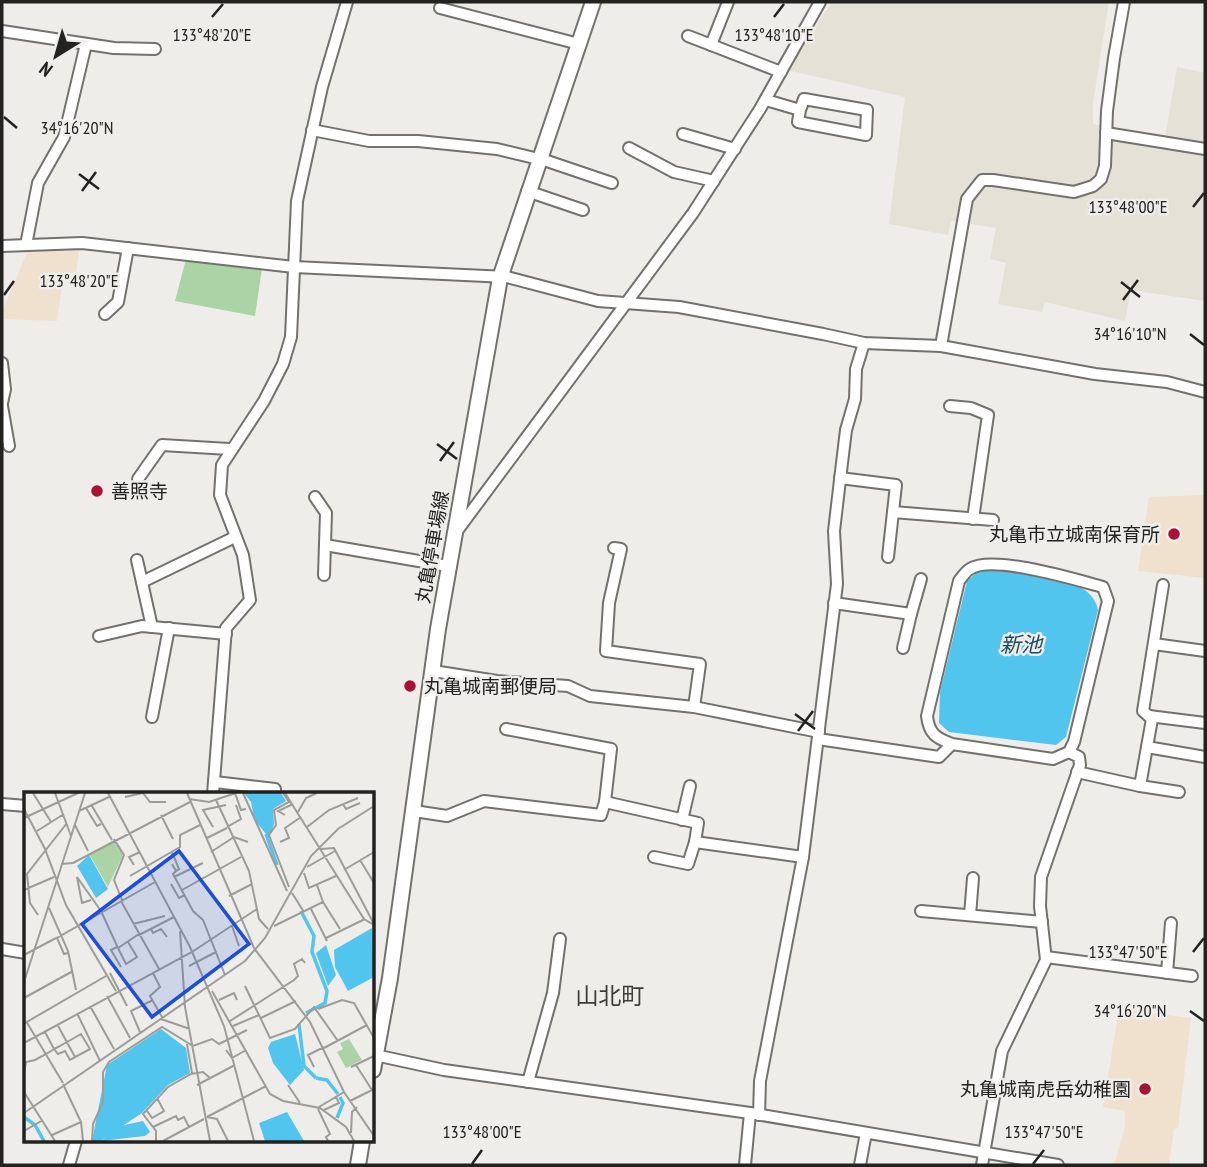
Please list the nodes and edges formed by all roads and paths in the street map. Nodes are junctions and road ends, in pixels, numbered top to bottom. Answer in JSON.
{"nodes":[{"id":1,"x":347,"y":2,"type":"edge"},
{"id":2,"x":593,"y":2,"type":"edge"},
{"id":3,"x":728,"y":2,"type":"edge"},
{"id":4,"x":820,"y":2,"type":"edge"},
{"id":5,"x":1124,"y":2,"type":"edge"},
{"id":6,"x":440,"y":8,"type":"dead end"},
{"id":7,"x":2,"y":31,"type":"edge"},
{"id":8,"x":688,"y":36,"type":"dead end"},
{"id":9,"x":86,"y":44,"type":"junction"},
{"id":10,"x":579,"y":44,"type":"junction"},
{"id":11,"x":711,"y":45,"type":"junction"},
{"id":12,"x":155,"y":49,"type":"dead end"},
{"id":13,"x":781,"y":72,"type":"junction"},
{"id":14,"x":766,"y":100,"type":"junction"},
{"id":15,"x":800,"y":110,"type":"junction"},
{"id":16,"x":312,"y":130,"type":"junction"},
{"id":17,"x":1106,"y":133,"type":"junction"},
{"id":18,"x":683,"y":134,"type":"dead end"},
{"id":19,"x":629,"y":148,"type":"dead end"},
{"id":20,"x":735,"y":149,"type":"junction"},
{"id":21,"x":1205,"y":149,"type":"edge"},
{"id":22,"x":538,"y":159,"type":"junction"},
{"id":23,"x":714,"y":181,"type":"junction"},
{"id":24,"x":612,"y":183,"type":"dead end"},
{"id":25,"x":527,"y":191,"type":"junction"},
{"id":26,"x":583,"y":210,"type":"dead end"},
{"id":27,"x":26,"y":245,"type":"junction"},
{"id":28,"x":2,"y":246,"type":"edge"},
{"id":29,"x":128,"y":248,"type":"junction"},
{"id":30,"x":294,"y":267,"type":"junction"},
{"id":31,"x":500,"y":278,"type":"junction"},
{"id":32,"x":629,"y":303,"type":"junction"},
{"id":33,"x":105,"y":314,"type":"dead end"},
{"id":34,"x":864,"y":343,"type":"junction"},
{"id":35,"x":941,"y":346,"type":"junction"},
{"id":36,"x":2,"y":363,"type":"edge"},
{"id":37,"x":1205,"y":392,"type":"edge"},
{"id":38,"x":2,"y":404,"type":"edge"},
{"id":39,"x":950,"y":406,"type":"dead end"},
{"id":40,"x":9,"y":446,"type":"dead end"},
{"id":41,"x":229,"y":449,"type":"junction"},
{"id":42,"x":138,"y":478,"type":"dead end"},
{"id":43,"x":840,"y":478,"type":"junction"},
{"id":44,"x":315,"y":497,"type":"dead end"},
{"id":45,"x":893,"y":512,"type":"junction"},
{"id":46,"x":973,"y":519,"type":"junction"},
{"id":47,"x":993,"y":520,"type":"dead end"},
{"id":48,"x":453,"y":536,"type":"junction"},
{"id":49,"x":235,"y":537,"type":"junction"},
{"id":50,"x":325,"y":545,"type":"junction"},
{"id":51,"x":614,"y":548,"type":"dead end"},
{"id":52,"x":888,"y":557,"type":"dead end"},
{"id":53,"x":137,"y":560,"type":"dead end"},
{"id":54,"x":448,"y":566,"type":"junction"},
{"id":55,"x":324,"y":575,"type":"dead end"},
{"id":56,"x":921,"y":579,"type":"dead end"},
{"id":57,"x":142,"y":582,"type":"junction"},
{"id":58,"x":1163,"y":585,"type":"dead end"},
{"id":59,"x":834,"y":603,"type":"junction"},
{"id":60,"x":911,"y":614,"type":"junction"},
{"id":61,"x":152,"y":627,"type":"junction"},
{"id":62,"x":169,"y":628,"type":"junction"},
{"id":63,"x":226,"y":634,"type":"junction"},
{"id":64,"x":99,"y":636,"type":"dead end"},
{"id":65,"x":1154,"y":644,"type":"junction"},
{"id":66,"x":903,"y":648,"type":"dead end"},
{"id":67,"x":1205,"y":651,"type":"edge"},
{"id":68,"x":433,"y":671,"type":"junction"},
{"id":69,"x":694,"y":707,"type":"junction"},
{"id":70,"x":1149,"y":716,"type":"junction"},
{"id":71,"x":152,"y":717,"type":"dead end"},
{"id":72,"x":1205,"y":723,"type":"edge"},
{"id":73,"x":506,"y":729,"type":"dead end"},
{"id":74,"x":819,"y":736,"type":"junction"},
{"id":75,"x":952,"y":744,"type":"junction"},
{"id":76,"x":1147,"y":747,"type":"junction"},
{"id":77,"x":1069,"y":752,"type":"junction"},
{"id":78,"x":1205,"y":757,"type":"edge"},
{"id":79,"x":1076,"y":772,"type":"junction"},
{"id":80,"x":215,"y":782,"type":"junction"},
{"id":81,"x":690,"y":786,"type":"dead end"},
{"id":82,"x":1140,"y":786,"type":"junction"},
{"id":83,"x":213,"y":792,"type":"edge"},
{"id":84,"x":274,"y":792,"type":"edge"},
{"id":85,"x":1179,"y":792,"type":"dead end"},
{"id":86,"x":605,"y":802,"type":"junction"},
{"id":87,"x":2,"y":804,"type":"edge"},
{"id":88,"x":24,"y":806,"type":"edge"},
{"id":89,"x":414,"y":811,"type":"junction"},
{"id":90,"x":682,"y":820,"type":"junction"},
{"id":91,"x":695,"y":842,"type":"junction"},
{"id":92,"x":803,"y":857,"type":"junction"},
{"id":93,"x":654,"y":858,"type":"dead end"},
{"id":94,"x":973,"y":878,"type":"dead end"},
{"id":95,"x":921,"y":911,"type":"dead end"},
{"id":96,"x":970,"y":915,"type":"junction"},
{"id":97,"x":1042,"y":922,"type":"junction"},
{"id":98,"x":1171,"y":923,"type":"dead end"},
{"id":99,"x":560,"y":939,"type":"dead end"},
{"id":100,"x":2,"y":949,"type":"edge"},
{"id":101,"x":24,"y":953,"type":"edge"},
{"id":102,"x":1046,"y":957,"type":"junction"},
{"id":103,"x":1167,"y":972,"type":"junction"},
{"id":104,"x":1192,"y":976,"type":"dead end"},
{"id":105,"x":374,"y":1063,"type":"edge"},
{"id":106,"x":528,"y":1082,"type":"junction"},
{"id":107,"x":755,"y":1114,"type":"junction"},
{"id":108,"x":866,"y":1133,"type":"junction"},
{"id":109,"x":76,"y":1142,"type":"edge"},
{"id":110,"x":362,"y":1142,"type":"edge"},
{"id":111,"x":983,"y":1153,"type":"junction"},
{"id":112,"x":69,"y":1165,"type":"edge"},
{"id":113,"x":358,"y":1165,"type":"edge"},
{"id":114,"x":745,"y":1165,"type":"edge"},
{"id":115,"x":860,"y":1165,"type":"edge"},
{"id":116,"x":982,"y":1165,"type":"edge"},
{"id":117,"x":1058,"y":1165,"type":"edge"}],
"edges":[{"from":1,"to":16,"type":"street"},
{"from":2,"to":10,"type":"main road","name":"丸亀停車場線"},
{"from":3,"to":11,"type":"street"},
{"from":4,"to":13,"type":"street"},
{"from":5,"to":17,"type":"street"},
{"from":6,"to":10,"type":"street"},
{"from":7,"to":9,"type":"street"},
{"from":8,"to":11,"type":"street"},
{"from":9,"to":12,"type":"street"},
{"from":9,"to":27,"type":"street"},
{"from":10,"to":22,"type":"main road","name":"丸亀停車場線"},
{"from":11,"to":13,"type":"street"},
{"from":13,"to":14,"type":"street"},
{"from":14,"to":15,"type":"street"},
{"from":14,"to":20,"type":"street"},
{"from":15,"to":15,"type":"street"},
{"from":16,"to":22,"type":"street"},
{"from":16,"to":30,"type":"street"},
{"from":17,"to":21,"type":"street"},
{"from":17,"to":35,"type":"street"},
{"from":18,"to":20,"type":"street"},
{"from":19,"to":23,"type":"street"},
{"from":20,"to":23,"type":"street"},
{"from":22,"to":24,"type":"street"},
{"from":22,"to":25,"type":"main road","name":"丸亀停車場線"},
{"from":23,"to":32,"type":"street"},
{"from":25,"to":26,"type":"street"},
{"from":25,"to":31,"type":"main road","name":"丸亀停車場線"},
{"from":27,"to":28,"type":"street"},
{"from":27,"to":29,"type":"street"},
{"from":29,"to":30,"type":"street"},
{"from":29,"to":33,"type":"street"},
{"from":30,"to":31,"type":"street"},
{"from":30,"to":41,"type":"street"},
{"from":31,"to":32,"type":"street"},
{"from":31,"to":48,"type":"main road","name":"丸亀停車場線"},
{"from":32,"to":34,"type":"street"},
{"from":32,"to":48,"type":"street"},
{"from":34,"to":35,"type":"street"},
{"from":34,"to":43,"type":"street"},
{"from":35,"to":37,"type":"street"},
{"from":36,"to":38,"type":"street"},
{"from":38,"to":40,"type":"street"},
{"from":39,"to":46,"type":"street"},
{"from":41,"to":42,"type":"street"},
{"from":41,"to":49,"type":"street"},
{"from":43,"to":45,"type":"street"},
{"from":43,"to":59,"type":"street"},
{"from":44,"to":50,"type":"street"},
{"from":45,"to":46,"type":"street"},
{"from":45,"to":52,"type":"street"},
{"from":46,"to":47,"type":"street"},
{"from":48,"to":54,"type":"main road","name":"丸亀停車場線"},
{"from":49,"to":57,"type":"street"},
{"from":49,"to":63,"type":"street"},
{"from":50,"to":54,"type":"street"},
{"from":50,"to":55,"type":"street"},
{"from":51,"to":69,"type":"street"},
{"from":53,"to":57,"type":"street"},
{"from":54,"to":68,"type":"main road","name":"丸亀停車場線"},
{"from":56,"to":60,"type":"street"},
{"from":57,"to":61,"type":"street"},
{"from":58,"to":65,"type":"street"},
{"from":59,"to":60,"type":"street"},
{"from":59,"to":74,"type":"street"},
{"from":60,"to":66,"type":"street"},
{"from":61,"to":62,"type":"street"},
{"from":61,"to":64,"type":"street"},
{"from":62,"to":63,"type":"street"},
{"from":62,"to":71,"type":"street"},
{"from":63,"to":80,"type":"street"},
{"from":65,"to":67,"type":"street"},
{"from":65,"to":70,"type":"street"},
{"from":68,"to":69,"type":"street"},
{"from":68,"to":89,"type":"main road","name":"丸亀停車場線"},
{"from":69,"to":74,"type":"street"},
{"from":70,"to":72,"type":"street"},
{"from":70,"to":76,"type":"street"},
{"from":73,"to":86,"type":"street"},
{"from":74,"to":75,"type":"street"},
{"from":74,"to":92,"type":"street"},
{"from":75,"to":77,"type":"street"},
{"from":75,"to":77,"type":"street"},
{"from":76,"to":78,"type":"street"},
{"from":76,"to":82,"type":"street"},
{"from":77,"to":79,"type":"street"},
{"from":79,"to":82,"type":"street"},
{"from":79,"to":97,"type":"street"},
{"from":80,"to":83,"type":"street"},
{"from":80,"to":84,"type":"street"},
{"from":81,"to":90,"type":"street"},
{"from":82,"to":85,"type":"street"},
{"from":86,"to":89,"type":"street"},
{"from":86,"to":90,"type":"street"},
{"from":87,"to":88,"type":"street"},
{"from":89,"to":105,"type":"main road","name":"丸亀停車場線"},
{"from":90,"to":91,"type":"street"},
{"from":91,"to":92,"type":"street"},
{"from":91,"to":93,"type":"street"},
{"from":92,"to":107,"type":"street"},
{"from":94,"to":96,"type":"street"},
{"from":95,"to":96,"type":"street"},
{"from":96,"to":97,"type":"street"},
{"from":97,"to":102,"type":"street"},
{"from":98,"to":103,"type":"street"},
{"from":99,"to":106,"type":"street"},
{"from":100,"to":101,"type":"street"},
{"from":102,"to":103,"type":"street"},
{"from":102,"to":111,"type":"street"},
{"from":103,"to":104,"type":"street"},
{"from":105,"to":106,"type":"street"},
{"from":106,"to":107,"type":"street"},
{"from":107,"to":108,"type":"street"},
{"from":107,"to":114,"type":"street"},
{"from":108,"to":111,"type":"street"},
{"from":108,"to":115,"type":"street"},
{"from":109,"to":112,"type":"street"},
{"from":110,"to":113,"type":"main road"},
{"from":111,"to":116,"type":"street"},
{"from":111,"to":117,"type":"street"}]}
